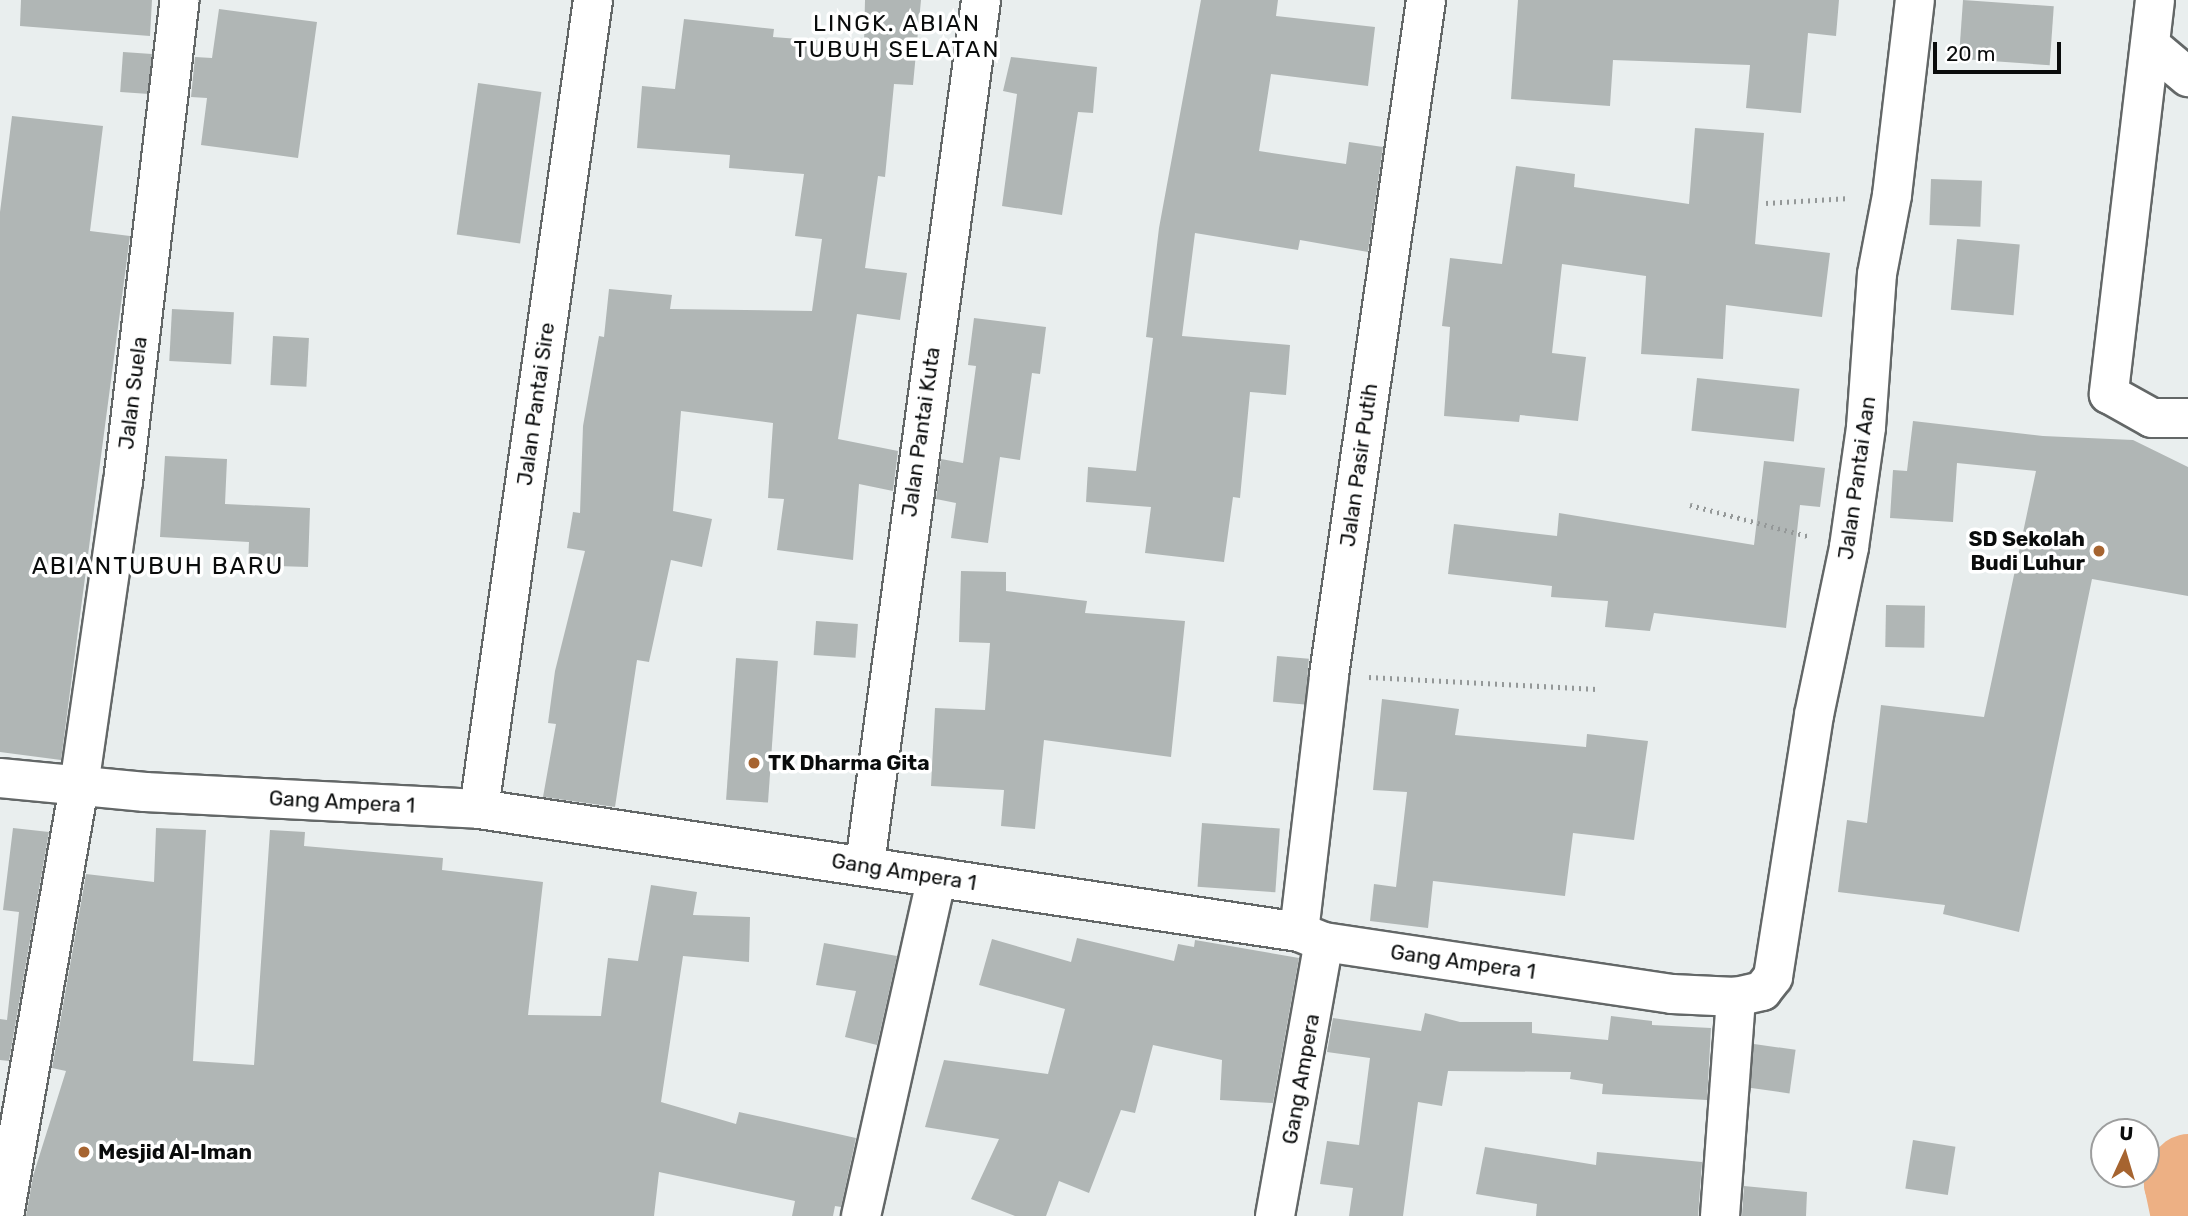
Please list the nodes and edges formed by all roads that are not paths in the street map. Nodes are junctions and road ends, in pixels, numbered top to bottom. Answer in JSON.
{"nodes":[{"id":1,"x":180,"y":0,"type":"edge"},
{"id":2,"x":593,"y":0,"type":"edge"},
{"id":3,"x":981,"y":0,"type":"edge"},
{"id":4,"x":1426,"y":0,"type":"edge"},
{"id":5,"x":1915,"y":0,"type":"edge"},
{"id":6,"x":2155,"y":0,"type":"edge"},
{"id":7,"x":2150,"y":45,"type":"junction"},
{"id":8,"x":2188,"y":77,"type":"edge"},
{"id":9,"x":2188,"y":418,"type":"edge"},
{"id":10,"x":0,"y":778,"type":"edge"},
{"id":11,"x":79,"y":786,"type":"junction"},
{"id":12,"x":479,"y":809,"type":"junction"},
{"id":13,"x":865,"y":864,"type":"junction"},
{"id":14,"x":937,"y":877,"type":"junction"},
{"id":15,"x":1312,"y":937,"type":"junction"},
{"id":16,"x":1777,"y":954,"type":"joint"},
{"id":17,"x":1736,"y":997,"type":"junction"},
{"id":18,"x":4,"y":1216,"type":"edge"},
{"id":19,"x":861,"y":1216,"type":"edge"},
{"id":20,"x":1275,"y":1216,"type":"edge"},
{"id":21,"x":1720,"y":1216,"type":"edge"}],
"edges":[{"from":1,"to":11,"type":"street","name":"Jalan Suela"},
{"from":2,"to":12,"type":"street","name":"Jalan Pantai Sire"},
{"from":3,"to":13,"type":"street","name":"Jalan Pantai Kuta"},
{"from":4,"to":15,"type":"street","name":"Jalan Pasir Putih"},
{"from":5,"to":16,"type":"street","name":"Jalan Pantai Aan"},
{"from":6,"to":7,"type":"street"},
{"from":7,"to":8,"type":"street"},
{"from":7,"to":9,"type":"street"},
{"from":10,"to":11,"type":"street","name":"Gang Ampera 1"},
{"from":11,"to":12,"type":"street","name":"Gang Ampera 1"},
{"from":11,"to":18,"type":"street","name":"Jalan Suela"},
{"from":12,"to":13,"type":"street","name":"Gang Ampera 1"},
{"from":13,"to":14,"type":"street","name":"Gang Ampera 1"},
{"from":14,"to":15,"type":"street","name":"Gang Ampera 1"},
{"from":14,"to":19,"type":"street"},
{"from":15,"to":17,"type":"street","name":"Gang Ampera 1"},
{"from":15,"to":20,"type":"street","name":"Gang Ampera"},
{"from":16,"to":17,"type":"street","name":"Gang Ampera 1"},
{"from":17,"to":21,"type":"street"}]}
